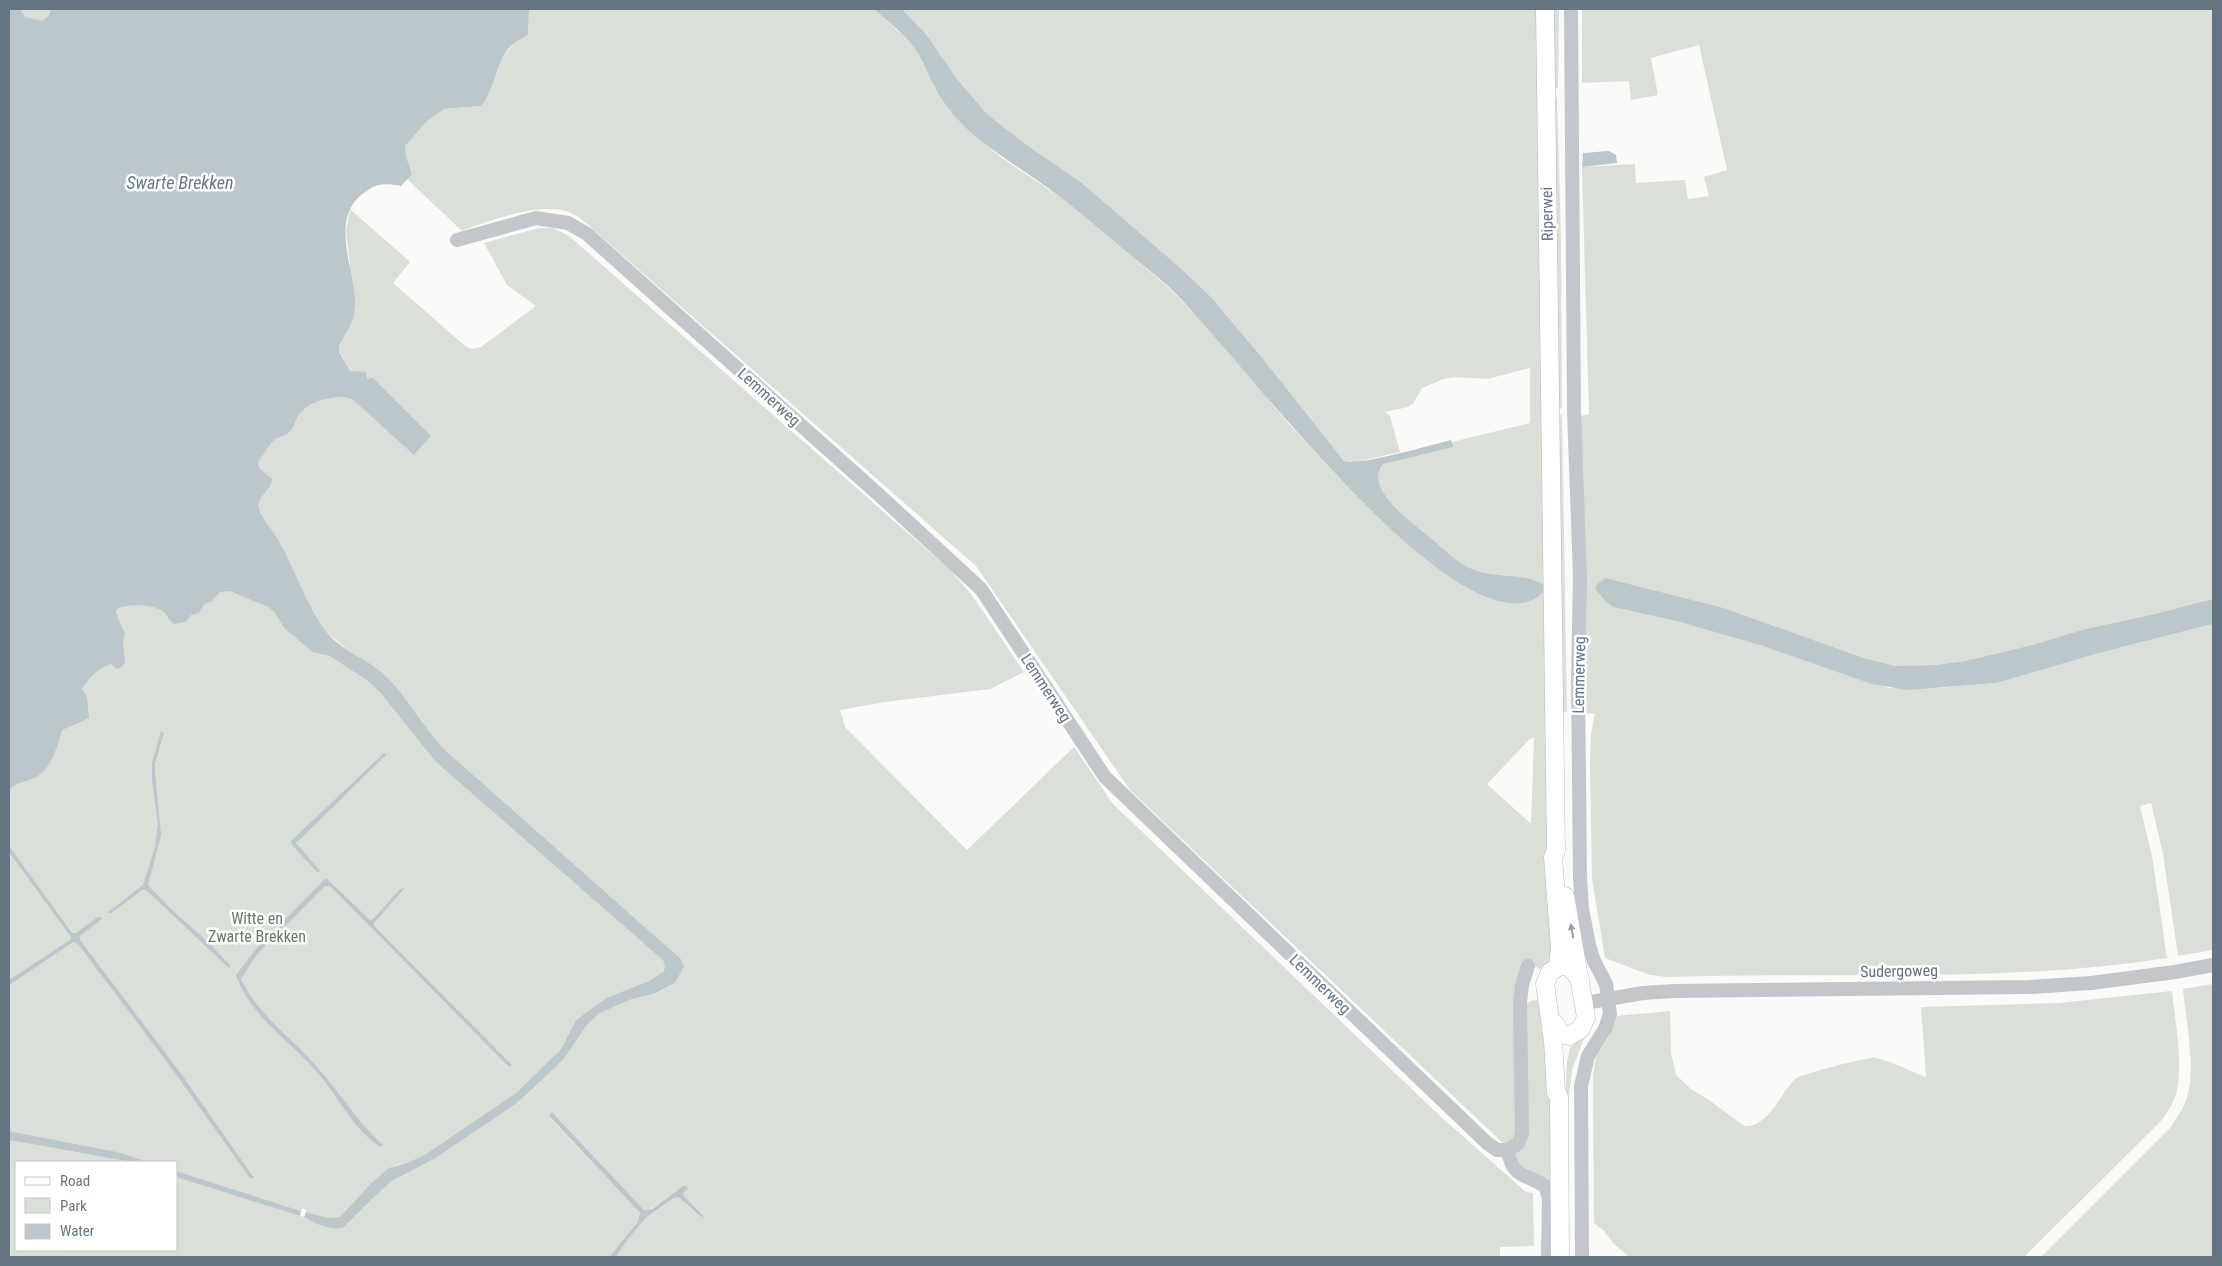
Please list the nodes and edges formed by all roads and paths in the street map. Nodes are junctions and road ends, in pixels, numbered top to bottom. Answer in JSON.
{"nodes":[{"id":1,"x":1545,"y":9,"type":"edge"},
{"id":2,"x":1571,"y":9,"type":"edge"},
{"id":3,"x":457,"y":240,"type":"dead end"},
{"id":4,"x":1574,"y":411,"type":"joint"},
{"id":5,"x":1550,"y":420,"type":"joint"},
{"id":6,"x":1556,"y":851,"type":"junction"},
{"id":7,"x":2213,"y":965,"type":"edge"},
{"id":8,"x":1528,"y":966,"type":"dead end"},
{"id":9,"x":1558,"y":966,"type":"junction"},
{"id":10,"x":1580,"y":979,"type":"junction"},
{"id":11,"x":1545,"y":991,"type":"junction"},
{"id":12,"x":1521,"y":993,"type":"junction"},
{"id":13,"x":1609,"y":998,"type":"junction"},
{"id":14,"x":1584,"y":1003,"type":"junction"},
{"id":15,"x":1551,"y":1021,"type":"junction"},
{"id":16,"x":1572,"y":1035,"type":"junction"},
{"id":17,"x":1559,"y":1097,"type":"junction"},
{"id":18,"x":1507,"y":1150,"type":"junction"},
{"id":19,"x":1548,"y":1257,"type":"edge"},
{"id":20,"x":1560,"y":1257,"type":"edge"},
{"id":21,"x":1582,"y":1257,"type":"edge"}],
"edges":[{"from":1,"to":5,"type":"main road","name":"Riperwei"},
{"from":2,"to":4,"type":"street","name":"Riperwei"},
{"from":3,"to":18,"type":"street","name":"Lemmerweg"},
{"from":4,"to":13,"type":"street","name":"Lemmerweg"},
{"from":5,"to":6,"type":"main road","name":"Lemmerweg"},
{"from":6,"to":9,"type":"main road","name":"Lemmerweg"},
{"from":10,"to":6,"type":"main road","name":"Lemmerweg","one_way":true},
{"from":7,"to":13,"type":"street","name":"Sudergoweg"},
{"from":8,"to":12,"type":"street"},
{"from":9,"to":10,"type":"main road"},
{"from":9,"to":11,"type":"main road"},
{"from":10,"to":14,"type":"main road","name":"Lemmerweg"},
{"from":11,"to":12,"type":"street"},
{"from":11,"to":15,"type":"main road"},
{"from":12,"to":18,"type":"street"},
{"from":13,"to":14,"type":"street","name":"Sudergoweg"},
{"from":13,"to":21,"type":"street","name":"Lemmerweg"},
{"from":14,"to":16,"type":"main road","name":"Lemmerweg"},
{"from":15,"to":16,"type":"main road"},
{"from":15,"to":17,"type":"main road"},
{"from":16,"to":17,"type":"main road"},
{"from":17,"to":20,"type":"main road"},
{"from":18,"to":19,"type":"street"}]}
